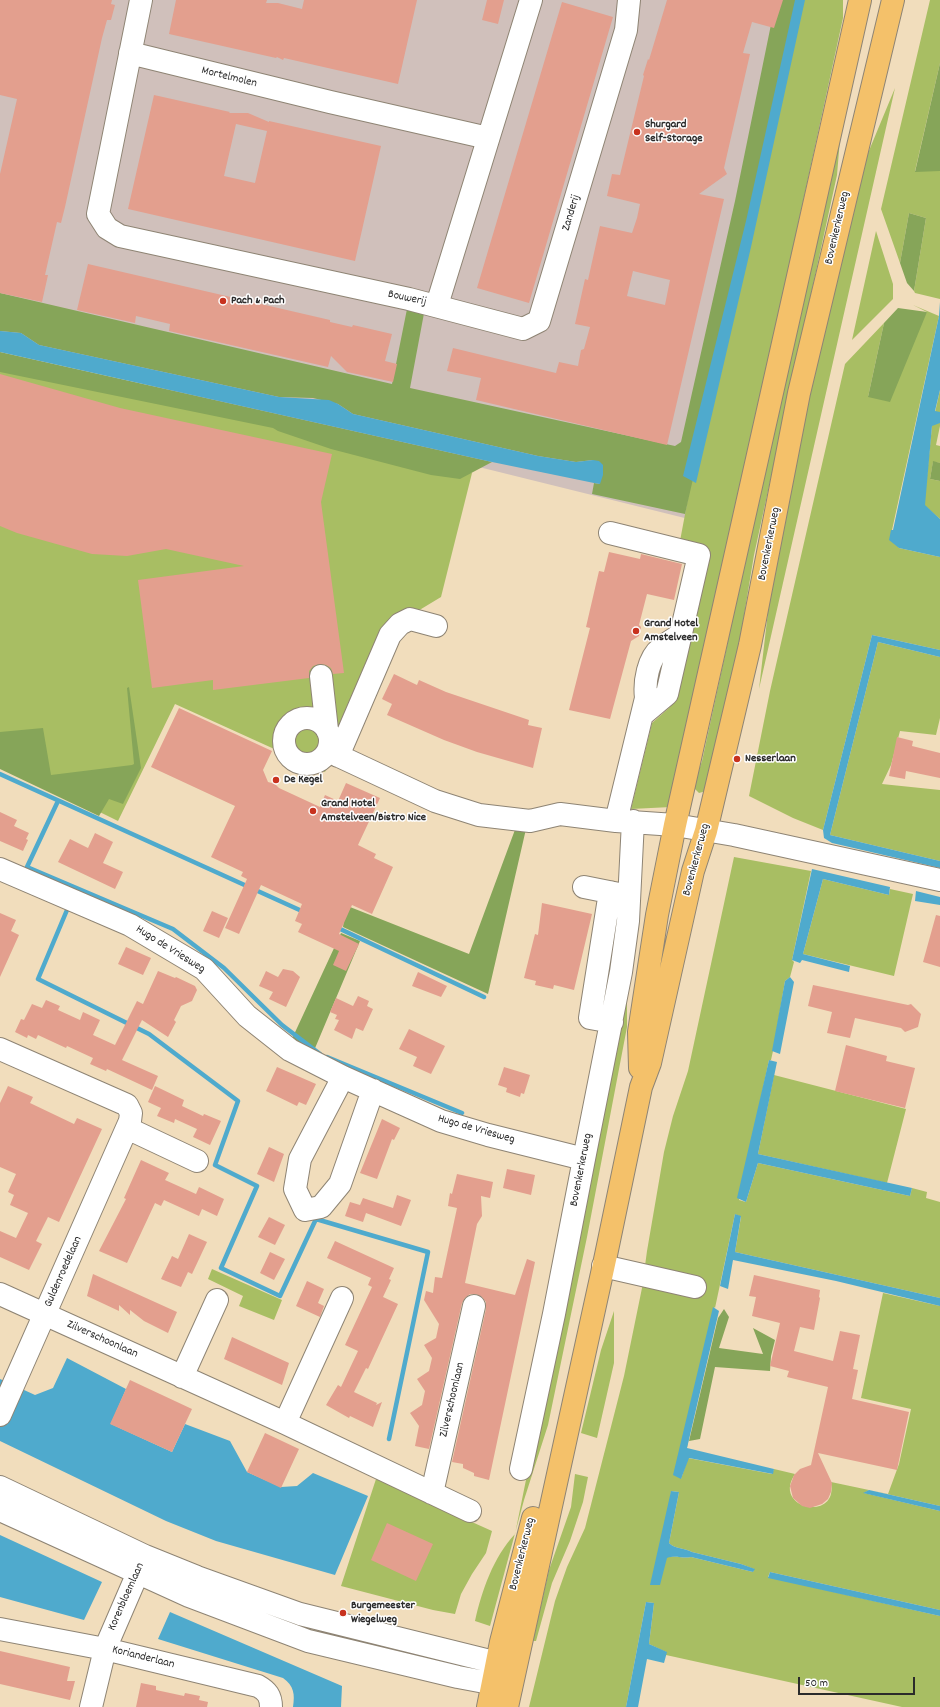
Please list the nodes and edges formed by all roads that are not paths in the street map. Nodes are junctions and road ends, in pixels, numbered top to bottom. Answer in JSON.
{"nodes":[{"id":1,"x":141,"y":0,"type":"edge"},
{"id":2,"x":531,"y":0,"type":"edge"},
{"id":3,"x":629,"y":0,"type":"edge"},
{"id":4,"x":860,"y":0,"type":"edge"},
{"id":5,"x":893,"y":0,"type":"edge"},
{"id":6,"x":130,"y":53,"type":"junction"},
{"id":7,"x":488,"y":138,"type":"junction"},
{"id":8,"x":437,"y":305,"type":"junction"},
{"id":9,"x":610,"y":534,"type":"dead end"},
{"id":10,"x":436,"y":626,"type":"dead end"},
{"id":11,"x":321,"y":676,"type":"dead end"},
{"id":12,"x":331,"y":746,"type":"junction"},
{"id":13,"x":625,"y":821,"type":"junction"},
{"id":14,"x":675,"y":825,"type":"junction"},
{"id":15,"x":706,"y":831,"type":"junction"},
{"id":16,"x":0,"y":869,"type":"edge"},
{"id":17,"x":940,"y":880,"type":"edge"},
{"id":18,"x":584,"y":887,"type":"dead end"},
{"id":19,"x":619,"y":894,"type":"junction"},
{"id":20,"x":0,"y":1049,"type":"edge"},
{"id":21,"x":343,"y":1077,"type":"junction"},
{"id":22,"x":641,"y":1087,"type":"junction"},
{"id":23,"x":373,"y":1090,"type":"junction"},
{"id":24,"x":127,"y":1128,"type":"junction"},
{"id":25,"x":584,"y":1158,"type":"junction"},
{"id":26,"x":197,"y":1161,"type":"dead end"},
{"id":27,"x":603,"y":1266,"type":"junction"},
{"id":28,"x":695,"y":1287,"type":"dead end"},
{"id":29,"x":0,"y":1294,"type":"edge"},
{"id":30,"x":342,"y":1298,"type":"dead end"},
{"id":31,"x":216,"y":1300,"type":"dead end"},
{"id":32,"x":474,"y":1306,"type":"dead end"},
{"id":33,"x":45,"y":1314,"type":"junction"},
{"id":34,"x":182,"y":1377,"type":"junction"},
{"id":35,"x":0,"y":1415,"type":"edge"},
{"id":36,"x":285,"y":1423,"type":"junction"},
{"id":37,"x":521,"y":1469,"type":"dead end"},
{"id":38,"x":0,"y":1487,"type":"edge"},
{"id":39,"x":432,"y":1494,"type":"junction"},
{"id":40,"x":0,"y":1510,"type":"edge"},
{"id":41,"x":470,"y":1512,"type":"dead end"},
{"id":42,"x":142,"y":1565,"type":"junction"},
{"id":43,"x":193,"y":1587,"type":"junction"},
{"id":44,"x":300,"y":1614,"type":"junction"},
{"id":45,"x":0,"y":1629,"type":"edge"},
{"id":46,"x":294,"y":1636,"type":"junction"},
{"id":47,"x":105,"y":1648,"type":"junction"},
{"id":48,"x":504,"y":1681,"type":"edge"},
{"id":49,"x":91,"y":1707,"type":"edge"},
{"id":50,"x":271,"y":1707,"type":"edge"},
{"id":51,"x":488,"y":1707,"type":"edge"}],
"edges":[{"from":1,"to":6,"type":"street"},
{"from":2,"to":7,"type":"street","name":"Bouwerij"},
{"from":3,"to":8,"type":"street","name":"Zanderij"},
{"from":4,"to":14,"type":"main road","name":"Bovenkerkerweg"},
{"from":5,"to":15,"type":"main road","name":"Bovenkerkerweg"},
{"from":6,"to":7,"type":"street","name":"Mortelmolen"},
{"from":6,"to":8,"type":"street","name":"Bouwerij"},
{"from":7,"to":8,"type":"street","name":"Bouwerij"},
{"from":9,"to":13,"type":"street","name":"Bovenkerkerweg"},
{"from":10,"to":12,"type":"street"},
{"from":11,"to":12,"type":"street"},
{"from":12,"to":13,"type":"street"},
{"from":13,"to":14,"type":"street"},
{"from":13,"to":19,"type":"street","name":"Bovenkerkerweg"},
{"from":14,"to":15,"type":"street"},
{"from":14,"to":22,"type":"main road","name":"Bovenkerkerweg"},
{"from":15,"to":17,"type":"street"},
{"from":15,"to":22,"type":"main road","name":"Bovenkerkerweg"},
{"from":16,"to":21,"type":"street","name":"Hugo de Vriesweg"},
{"from":18,"to":19,"type":"street"},
{"from":19,"to":25,"type":"street","name":"Bovenkerkerweg"},
{"from":20,"to":24,"type":"street","name":"Guldenroedelaan"},
{"from":21,"to":23,"type":"street","name":"Hugo de Vriesweg"},
{"from":21,"to":23,"type":"street"},
{"from":22,"to":27,"type":"main road","name":"Bovenkerkerweg"},
{"from":23,"to":25,"type":"street","name":"Hugo de Vriesweg"},
{"from":24,"to":26,"type":"street"},
{"from":24,"to":33,"type":"street","name":"Guldenroedelaan"},
{"from":25,"to":37,"type":"street","name":"Bovenkerkerweg"},
{"from":27,"to":28,"type":"street"},
{"from":27,"to":48,"type":"main road","name":"Bovenkerkerweg"},
{"from":29,"to":33,"type":"street","name":"Zilverschoonlaan"},
{"from":30,"to":36,"type":"street"},
{"from":31,"to":34,"type":"street"},
{"from":32,"to":39,"type":"street","name":"Zilverschoonlaan"},
{"from":33,"to":34,"type":"street","name":"Zilverschoonlaan"},
{"from":33,"to":35,"type":"street","name":"Guldenroedelaan"},
{"from":34,"to":36,"type":"street","name":"Zilverschoonlaan"},
{"from":36,"to":39,"type":"street","name":"Zilverschoonlaan"},
{"from":38,"to":42,"type":"street"},
{"from":39,"to":41,"type":"street","name":"Zilverschoonlaan"},
{"from":40,"to":42,"type":"street"},
{"from":42,"to":43,"type":"street"},
{"from":42,"to":47,"type":"street","name":"Korenbloemlaan"},
{"from":43,"to":44,"type":"street"},
{"from":43,"to":46,"type":"street"},
{"from":44,"to":46,"type":"street"},
{"from":44,"to":48,"type":"street"},
{"from":45,"to":47,"type":"street","name":"Korianderlaan"},
{"from":46,"to":48,"type":"street"},
{"from":47,"to":49,"type":"street","name":"Korenbloemlaan"},
{"from":47,"to":50,"type":"street","name":"Korianderlaan"},
{"from":48,"to":51,"type":"main road","name":"Bovenkerkerweg"}]}
